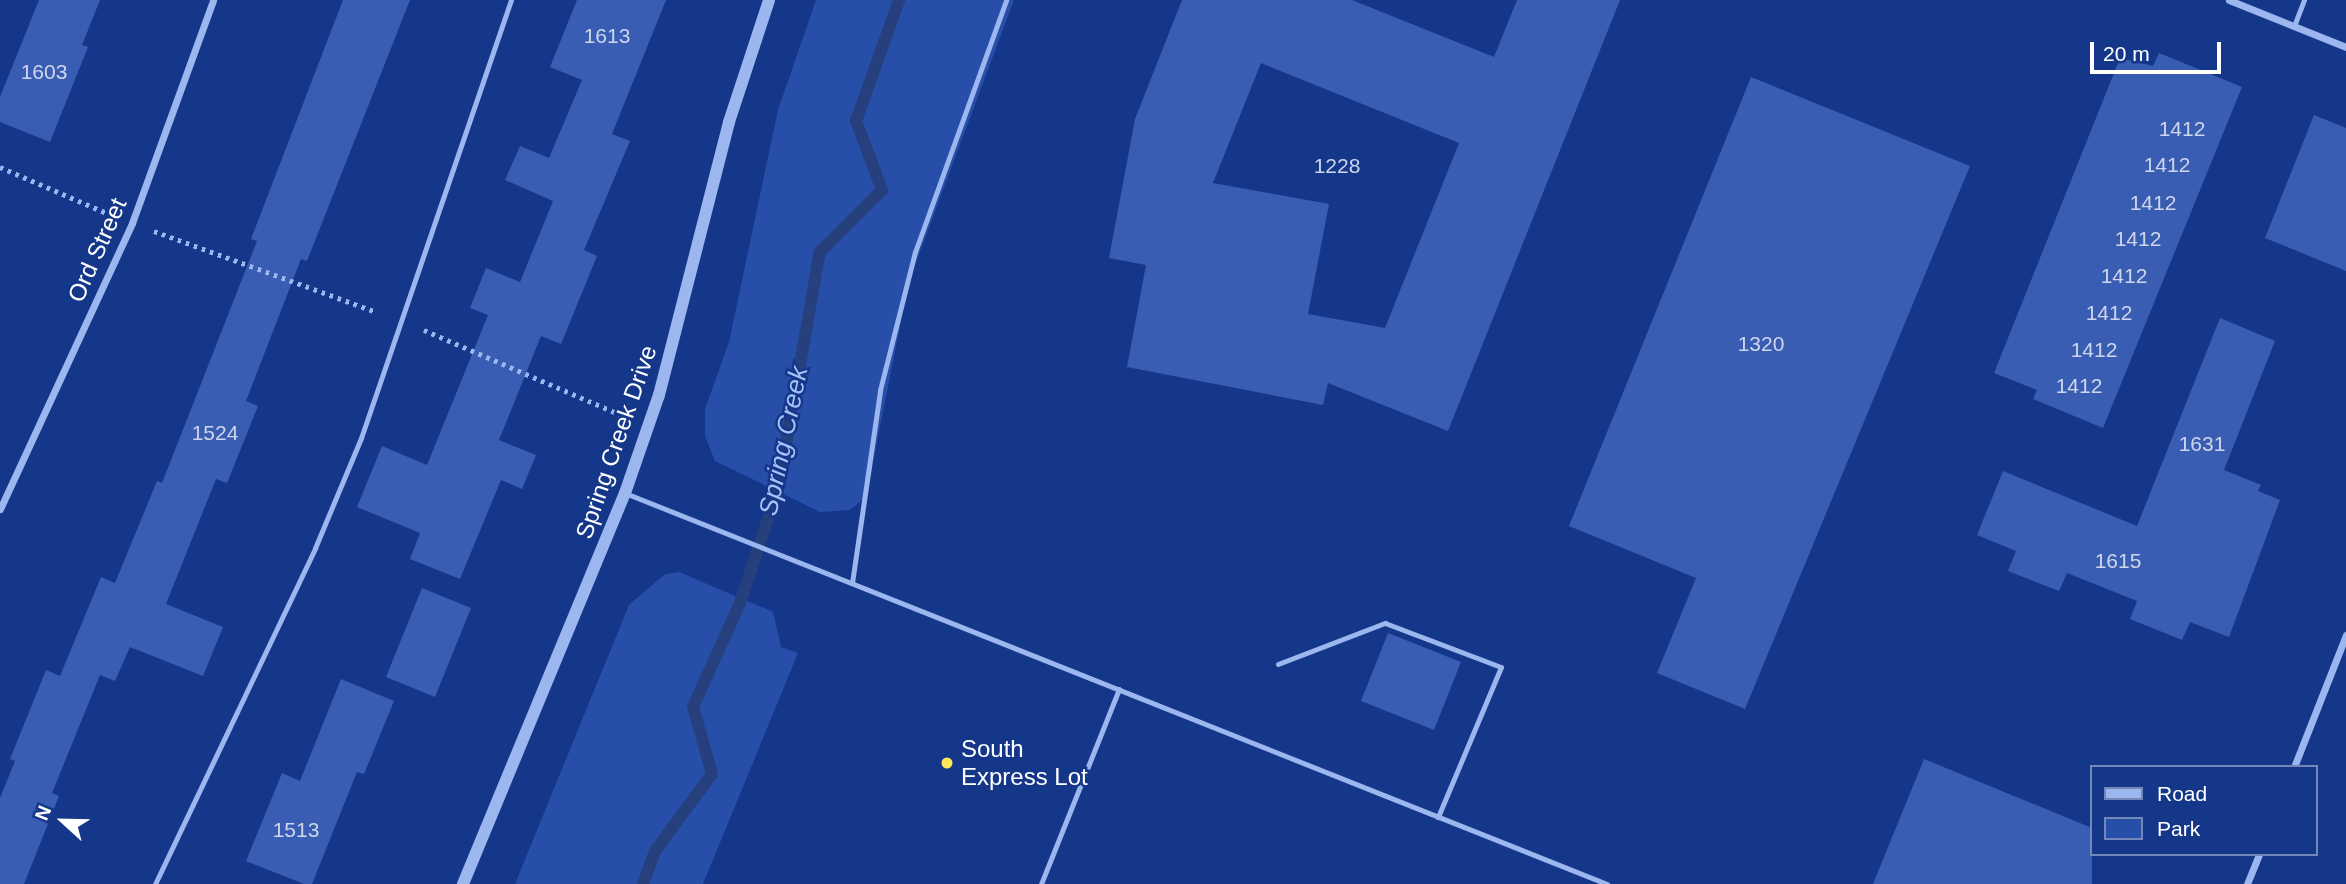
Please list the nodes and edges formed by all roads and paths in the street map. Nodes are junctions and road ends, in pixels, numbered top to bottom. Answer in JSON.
{"nodes":[{"id":1,"x":213,"y":0,"type":"edge"},
{"id":2,"x":511,"y":0,"type":"edge"},
{"id":3,"x":769,"y":0,"type":"edge"},
{"id":4,"x":1006,"y":0,"type":"edge"},
{"id":5,"x":2229,"y":0,"type":"edge"},
{"id":6,"x":2304,"y":0,"type":"edge"},
{"id":7,"x":2294,"y":26,"type":"junction"},
{"id":8,"x":2346,"y":47,"type":"edge"},
{"id":9,"x":0,"y":167,"type":"edge"},
{"id":10,"x":132,"y":223,"type":"junction"},
{"id":11,"x":401,"y":320,"type":"junction"},
{"id":12,"x":648,"y":427,"type":"junction"},
{"id":13,"x":625,"y":492,"type":"junction"},
{"id":14,"x":0,"y":509,"type":"edge"},
{"id":15,"x":852,"y":583,"type":"junction"},
{"id":16,"x":2346,"y":635,"type":"edge"},
{"id":17,"x":1278,"y":664,"type":"dead end"},
{"id":18,"x":1119,"y":689,"type":"junction"},
{"id":19,"x":2295,"y":765,"type":"edge"},
{"id":20,"x":1438,"y":817,"type":"junction"},
{"id":21,"x":2258,"y":856,"type":"edge"},
{"id":22,"x":155,"y":884,"type":"edge"},
{"id":23,"x":463,"y":884,"type":"edge"},
{"id":24,"x":1041,"y":884,"type":"edge"},
{"id":25,"x":1607,"y":884,"type":"edge"},
{"id":26,"x":2247,"y":884,"type":"edge"}],
"edges":[{"from":1,"to":10,"type":"street","name":"Ord Street"},
{"from":2,"to":11,"type":"lane"},
{"from":3,"to":12,"type":"street","name":"Spring Creek Drive"},
{"from":4,"to":15,"type":"lane"},
{"from":5,"to":7,"type":"street"},
{"from":6,"to":7,"type":"lane"},
{"from":7,"to":8,"type":"street"},
{"from":9,"to":10,"type":"path"},
{"from":10,"to":11,"type":"path"},
{"from":10,"to":14,"type":"street","name":"Ord Street"},
{"from":11,"to":12,"type":"path"},
{"from":11,"to":22,"type":"lane"},
{"from":12,"to":13,"type":"street","name":"Spring Creek Drive"},
{"from":13,"to":15,"type":"lane"},
{"from":13,"to":23,"type":"street","name":"Spring Creek Drive"},
{"from":15,"to":18,"type":"lane"},
{"from":16,"to":19,"type":"street"},
{"from":17,"to":20,"type":"lane"},
{"from":18,"to":20,"type":"lane"},
{"from":18,"to":24,"type":"lane"},
{"from":20,"to":25,"type":"lane"},
{"from":21,"to":26,"type":"street"}]}
